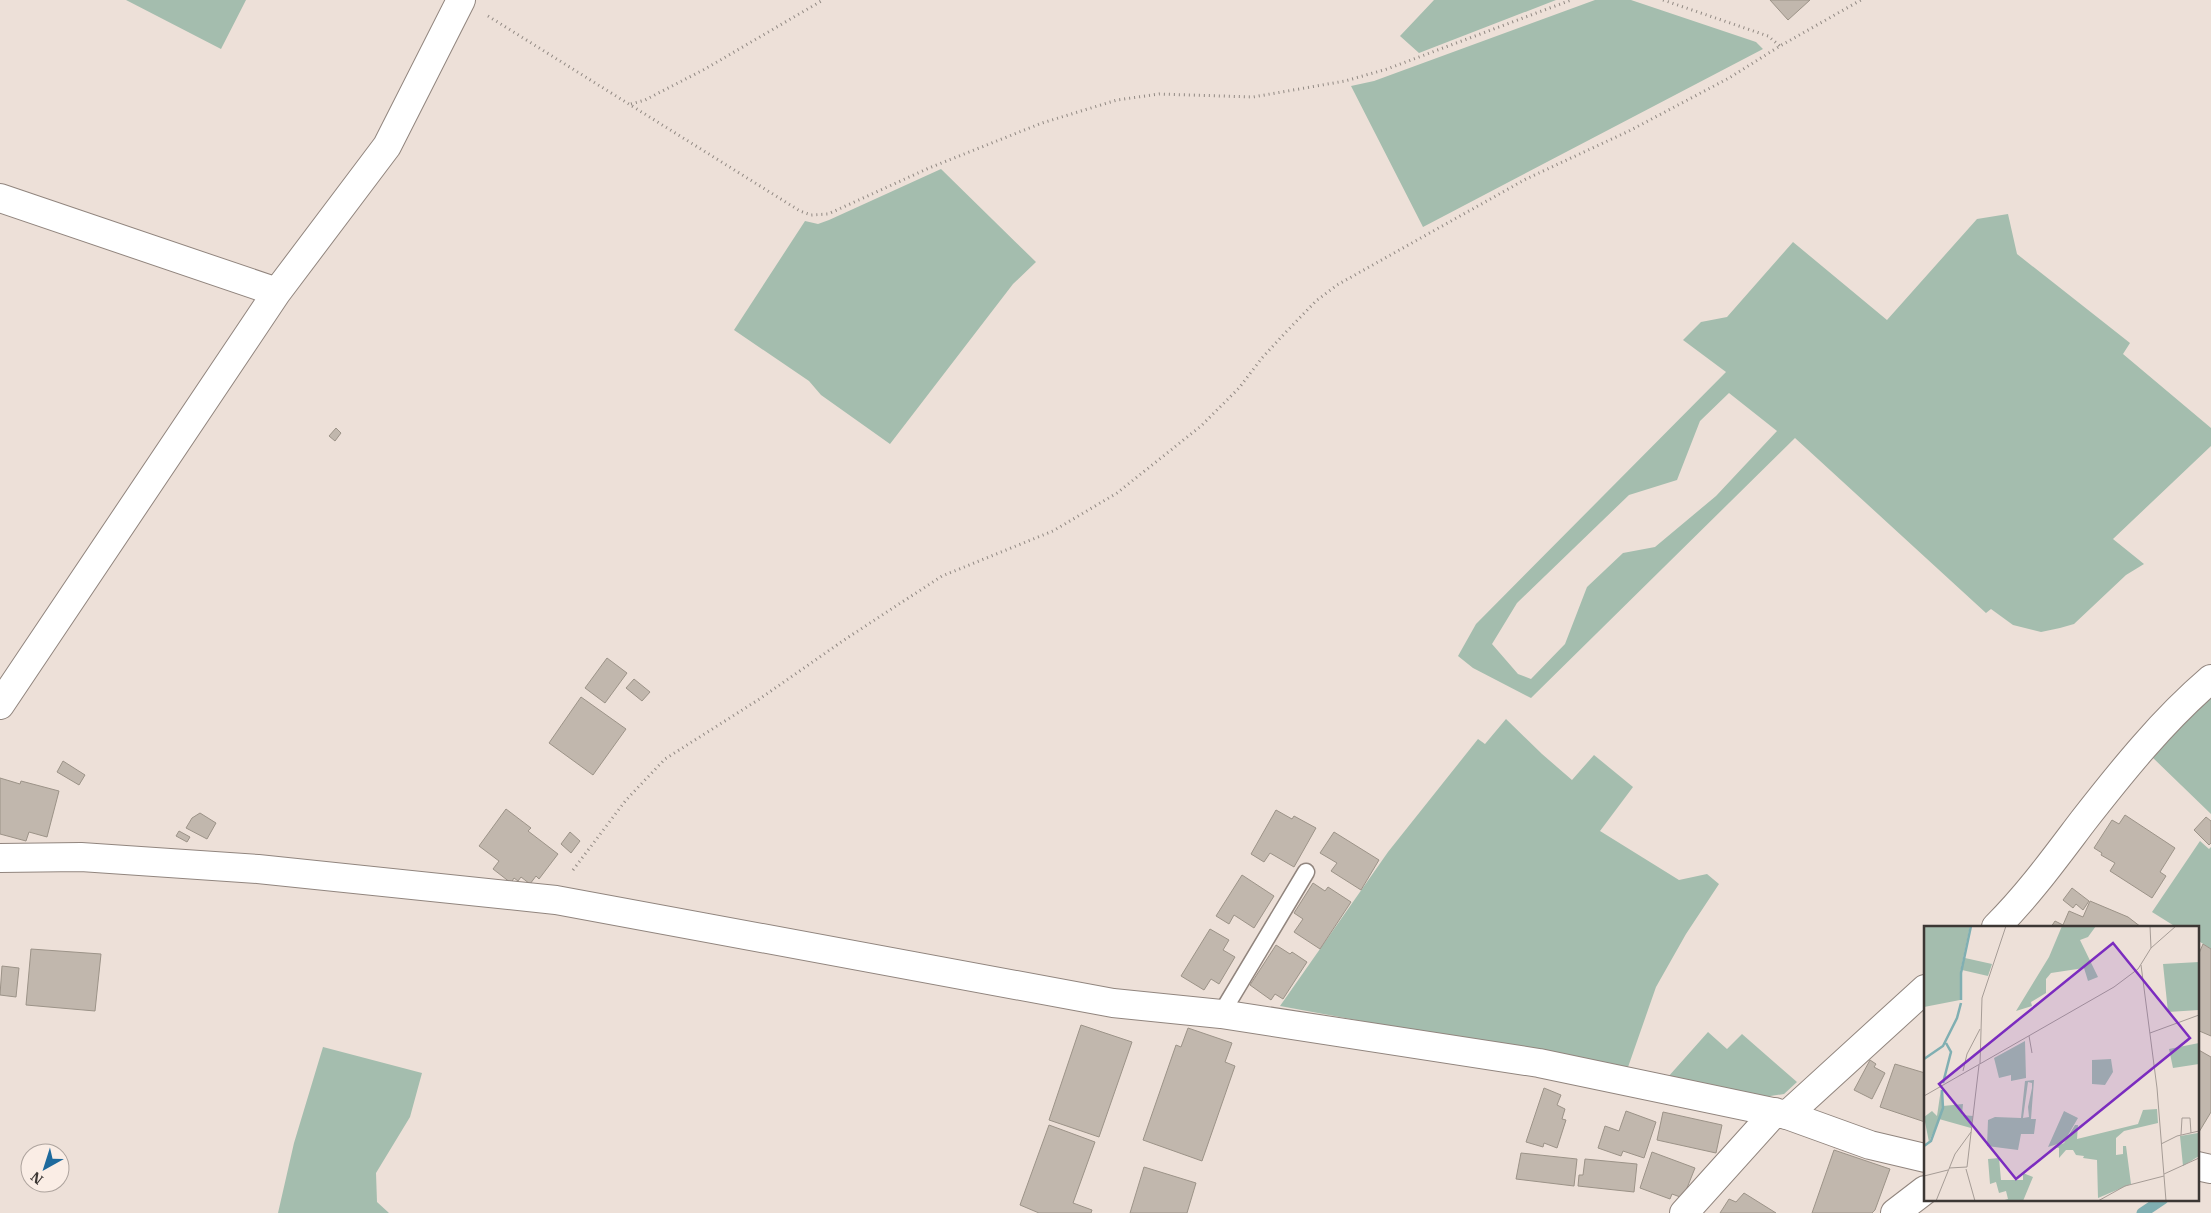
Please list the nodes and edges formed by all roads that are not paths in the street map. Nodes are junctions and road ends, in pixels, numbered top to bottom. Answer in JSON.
{"nodes":[{"id":1,"x":461,"y":0,"type":"edge"},
{"id":2,"x":0,"y":198,"type":"edge"},
{"id":3,"x":277,"y":292,"type":"junction"},
{"id":4,"x":2211,"y":679,"type":"edge"},
{"id":5,"x":0,"y":705,"type":"edge"},
{"id":6,"x":0,"y":858,"type":"edge"},
{"id":7,"x":1306,"y":872,"type":"dead end"},
{"id":8,"x":1997,"y":926,"type":"edge"},
{"id":9,"x":1924,"y":990,"type":"edge"},
{"id":10,"x":1221,"y":1014,"type":"junction"},
{"id":11,"x":1781,"y":1113,"type":"junction"},
{"id":12,"x":1924,"y":1158,"type":"edge"},
{"id":13,"x":2198,"y":1166,"type":"edge"},
{"id":14,"x":2211,"y":1169,"type":"edge"},
{"id":15,"x":1924,"y":1191,"type":"edge"},
{"id":16,"x":1684,"y":1213,"type":"edge"},
{"id":17,"x":1895,"y":1213,"type":"edge"}],
"edges":[{"from":1,"to":3,"type":"street"},
{"from":2,"to":3,"type":"street"},
{"from":3,"to":5,"type":"street"},
{"from":4,"to":8,"type":"street"},
{"from":6,"to":10,"type":"street"},
{"from":7,"to":10,"type":"lane"},
{"from":9,"to":11,"type":"street"},
{"from":10,"to":11,"type":"street"},
{"from":11,"to":12,"type":"street"},
{"from":11,"to":16,"type":"street"},
{"from":13,"to":14,"type":"street"},
{"from":15,"to":17,"type":"street"}]}
